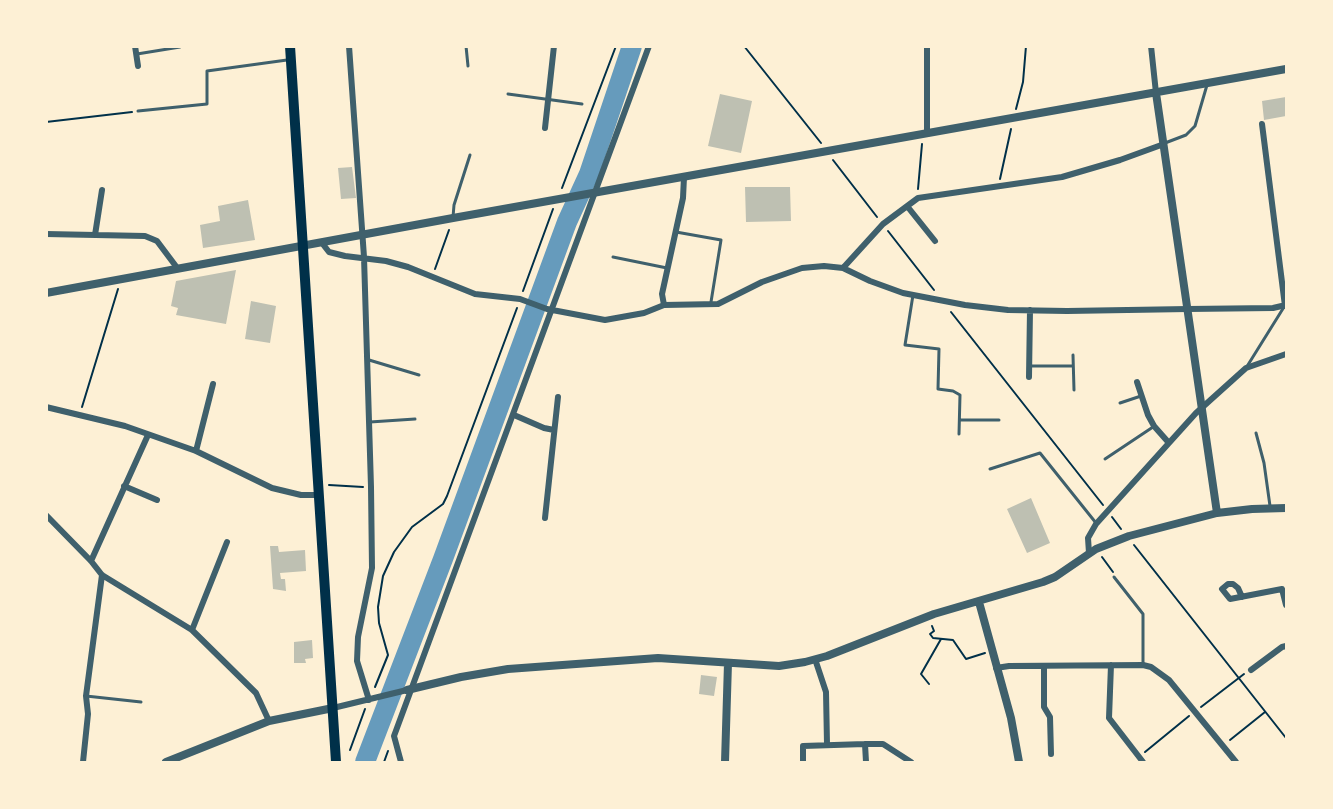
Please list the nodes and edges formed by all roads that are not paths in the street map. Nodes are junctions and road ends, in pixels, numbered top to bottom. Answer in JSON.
{"nodes":[{"id":1,"x":290,"y":46,"type":"edge"},
{"id":2,"x":349,"y":46,"type":"edge"},
{"id":3,"x":466,"y":46,"type":"edge"},
{"id":4,"x":554,"y":46,"type":"edge"},
{"id":5,"x":650,"y":46,"type":"edge"},
{"id":6,"x":927,"y":46,"type":"edge"},
{"id":7,"x":1151,"y":46,"type":"edge"},
{"id":8,"x":180,"y":47,"type":"edge"},
{"id":9,"x":136,"y":50,"type":"edge"},
{"id":10,"x":291,"y":59,"type":"junction"},
{"id":11,"x":138,"y":66,"type":"dead end"},
{"id":12,"x":468,"y":66,"type":"dead end"},
{"id":13,"x":1287,"y":69,"type":"edge"},
{"id":14,"x":1208,"y":84,"type":"junction"},
{"id":15,"x":1156,"y":93,"type":"junction"},
{"id":16,"x":508,"y":94,"type":"dead end"},
{"id":17,"x":549,"y":99,"type":"junction"},
{"id":18,"x":582,"y":104,"type":"dead end"},
{"id":19,"x":138,"y":111,"type":"road end"},
{"id":20,"x":1262,"y":124,"type":"dead end"},
{"id":21,"x":545,"y":128,"type":"dead end"},
{"id":22,"x":924,"y":134,"type":"junction"},
{"id":23,"x":1164,"y":144,"type":"junction"},
{"id":24,"x":470,"y":155,"type":"dead end"},
{"id":25,"x":684,"y":177,"type":"junction"},
{"id":26,"x":102,"y":190,"type":"dead end"},
{"id":27,"x":594,"y":193,"type":"junction"},
{"id":28,"x":907,"y":206,"type":"junction"},
{"id":29,"x":453,"y":218,"type":"junction"},
{"id":30,"x":675,"y":232,"type":"junction"},
{"id":31,"x":46,"y":234,"type":"edge"},
{"id":32,"x":95,"y":235,"type":"junction"},
{"id":33,"x":363,"y":236,"type":"junction"},
{"id":34,"x":935,"y":241,"type":"dead end"},
{"id":35,"x":322,"y":243,"type":"junction"},
{"id":36,"x":303,"y":246,"type":"junction"},
{"id":37,"x":364,"y":257,"type":"junction"},
{"id":38,"x":613,"y":257,"type":"dead end"},
{"id":39,"x":843,"y":267,"type":"junction"},
{"id":40,"x":668,"y":268,"type":"junction"},
{"id":41,"x":178,"y":269,"type":"junction"},
{"id":42,"x":46,"y":293,"type":"edge"},
{"id":43,"x":913,"y":295,"type":"junction"},
{"id":44,"x":711,"y":304,"type":"junction"},
{"id":45,"x":664,"y":305,"type":"junction"},
{"id":46,"x":1286,"y":305,"type":"edge"},
{"id":47,"x":550,"y":309,"type":"junction"},
{"id":48,"x":1188,"y":309,"type":"junction"},
{"id":49,"x":1030,"y":310,"type":"junction"},
{"id":50,"x":1287,"y":354,"type":"edge"},
{"id":51,"x":1073,"y":355,"type":"dead end"},
{"id":52,"x":369,"y":360,"type":"junction"},
{"id":53,"x":1029,"y":366,"type":"junction"},
{"id":54,"x":1073,"y":366,"type":"junction"},
{"id":55,"x":1246,"y":368,"type":"junction"},
{"id":56,"x":418,"y":375,"type":"dead end"},
{"id":57,"x":1029,"y":377,"type":"dead end"},
{"id":58,"x":1137,"y":382,"type":"dead end"},
{"id":59,"x":213,"y":384,"type":"dead end"},
{"id":60,"x":1074,"y":390,"type":"dead end"},
{"id":61,"x":1141,"y":396,"type":"junction"},
{"id":62,"x":558,"y":397,"type":"dead end"},
{"id":63,"x":1120,"y":403,"type":"dead end"},
{"id":64,"x":46,"y":407,"type":"edge"},
{"id":65,"x":1202,"y":410,"type":"junction"},
{"id":66,"x":514,"y":416,"type":"junction"},
{"id":67,"x":416,"y":419,"type":"dead end"},
{"id":68,"x":961,"y":420,"type":"junction"},
{"id":69,"x":999,"y":420,"type":"dead end"},
{"id":70,"x":370,"y":422,"type":"junction"},
{"id":71,"x":1154,"y":426,"type":"junction"},
{"id":72,"x":554,"y":430,"type":"junction"},
{"id":73,"x":959,"y":434,"type":"dead end"},
{"id":74,"x":1256,"y":434,"type":"dead end"},
{"id":75,"x":148,"y":435,"type":"junction"},
{"id":76,"x":1169,"y":443,"type":"junction"},
{"id":77,"x":196,"y":452,"type":"junction"},
{"id":78,"x":1106,"y":459,"type":"dead end"},
{"id":79,"x":990,"y":469,"type":"dead end"},
{"id":80,"x":124,"y":486,"type":"junction"},
{"id":81,"x":318,"y":490,"type":"junction"},
{"id":82,"x":157,"y":500,"type":"dead end"},
{"id":83,"x":1270,"y":508,"type":"junction"},
{"id":84,"x":1287,"y":508,"type":"edge"},
{"id":85,"x":1217,"y":513,"type":"junction"},
{"id":86,"x":46,"y":515,"type":"edge"},
{"id":87,"x":545,"y":518,"type":"dead end"},
{"id":88,"x":1096,"y":524,"type":"junction"},
{"id":89,"x":226,"y":542,"type":"dead end"},
{"id":90,"x":1089,"y":553,"type":"junction"},
{"id":91,"x":91,"y":561,"type":"junction"},
{"id":92,"x":102,"y":575,"type":"junction"},
{"id":93,"x":1114,"y":577,"type":"road end"},
{"id":94,"x":1284,"y":589,"type":"edge"},
{"id":95,"x":1242,"y":597,"type":"dead end"},
{"id":96,"x":979,"y":602,"type":"junction"},
{"id":97,"x":1287,"y":605,"type":"edge"},
{"id":98,"x":192,"y":630,"type":"junction"},
{"id":99,"x":1287,"y":646,"type":"edge"},
{"id":100,"x":815,"y":659,"type":"junction"},
{"id":101,"x":728,"y":663,"type":"junction"},
{"id":102,"x":1111,"y":665,"type":"junction"},
{"id":103,"x":1143,"y":665,"type":"junction"},
{"id":104,"x":1044,"y":666,"type":"junction"},
{"id":105,"x":996,"y":668,"type":"junction"},
{"id":106,"x":1251,"y":669,"type":"dead end"},
{"id":107,"x":409,"y":689,"type":"junction"},
{"id":108,"x":86,"y":696,"type":"junction"},
{"id":109,"x":370,"y":700,"type":"junction"},
{"id":110,"x":141,"y":702,"type":"dead end"},
{"id":111,"x":333,"y":708,"type":"junction"},
{"id":112,"x":269,"y":721,"type":"junction"},
{"id":113,"x":827,"y":744,"type":"junction"},
{"id":114,"x":865,"y":744,"type":"junction"},
{"id":115,"x":1051,"y":754,"type":"dead end"},
{"id":116,"x":83,"y":762,"type":"edge"},
{"id":117,"x":166,"y":762,"type":"edge"},
{"id":118,"x":336,"y":762,"type":"edge"},
{"id":119,"x":401,"y":762,"type":"edge"},
{"id":120,"x":725,"y":762,"type":"edge"},
{"id":121,"x":803,"y":762,"type":"edge"},
{"id":122,"x":866,"y":762,"type":"edge"},
{"id":123,"x":911,"y":762,"type":"edge"},
{"id":124,"x":1019,"y":762,"type":"edge"},
{"id":125,"x":1143,"y":762,"type":"edge"},
{"id":126,"x":1236,"y":762,"type":"edge"}],
"edges":[{"from":1,"to":10,"type":"main road"},
{"from":2,"to":33,"type":"street"},
{"from":3,"to":12,"type":"lane"},
{"from":4,"to":17,"type":"street"},
{"from":5,"to":27,"type":"street"},
{"from":6,"to":22,"type":"street"},
{"from":7,"to":15,"type":"street"},
{"from":8,"to":9,"type":"lane"},
{"from":9,"to":11,"type":"street"},
{"from":10,"to":19,"type":"lane"},
{"from":10,"to":36,"type":"main road"},
{"from":13,"to":14,"type":"street"},
{"from":14,"to":15,"type":"street"},
{"from":14,"to":23,"type":"lane"},
{"from":15,"to":22,"type":"street"},
{"from":15,"to":23,"type":"street"},
{"from":16,"to":17,"type":"lane"},
{"from":17,"to":18,"type":"lane"},
{"from":17,"to":21,"type":"street"},
{"from":20,"to":46,"type":"street"},
{"from":22,"to":25,"type":"street"},
{"from":23,"to":28,"type":"street"},
{"from":23,"to":48,"type":"street"},
{"from":24,"to":29,"type":"lane"},
{"from":25,"to":27,"type":"street"},
{"from":25,"to":30,"type":"street"},
{"from":26,"to":32,"type":"street"},
{"from":27,"to":29,"type":"street"},
{"from":27,"to":47,"type":"street"},
{"from":28,"to":34,"type":"street"},
{"from":28,"to":39,"type":"street"},
{"from":29,"to":33,"type":"street"},
{"from":30,"to":40,"type":"street"},
{"from":30,"to":44,"type":"lane"},
{"from":31,"to":32,"type":"street"},
{"from":32,"to":41,"type":"street"},
{"from":33,"to":35,"type":"street"},
{"from":33,"to":37,"type":"street"},
{"from":35,"to":36,"type":"street"},
{"from":35,"to":37,"type":"street"},
{"from":36,"to":41,"type":"street"},
{"from":36,"to":81,"type":"main road"},
{"from":37,"to":47,"type":"street"},
{"from":37,"to":52,"type":"street"},
{"from":38,"to":40,"type":"lane"},
{"from":39,"to":43,"type":"street"},
{"from":39,"to":44,"type":"street"},
{"from":40,"to":45,"type":"street"},
{"from":41,"to":42,"type":"street"},
{"from":43,"to":49,"type":"street"},
{"from":43,"to":68,"type":"lane"},
{"from":44,"to":45,"type":"street"},
{"from":45,"to":47,"type":"street"},
{"from":46,"to":48,"type":"street"},
{"from":46,"to":55,"type":"lane"},
{"from":47,"to":66,"type":"street"},
{"from":48,"to":49,"type":"street"},
{"from":48,"to":65,"type":"street"},
{"from":49,"to":53,"type":"street"},
{"from":50,"to":55,"type":"street"},
{"from":51,"to":54,"type":"lane"},
{"from":52,"to":56,"type":"lane"},
{"from":52,"to":70,"type":"street"},
{"from":53,"to":54,"type":"lane"},
{"from":53,"to":57,"type":"street"},
{"from":54,"to":60,"type":"lane"},
{"from":55,"to":65,"type":"street"},
{"from":58,"to":61,"type":"street"},
{"from":59,"to":77,"type":"street"},
{"from":61,"to":63,"type":"lane"},
{"from":61,"to":71,"type":"street"},
{"from":62,"to":72,"type":"street"},
{"from":64,"to":75,"type":"street"},
{"from":65,"to":76,"type":"street"},
{"from":65,"to":85,"type":"street"},
{"from":66,"to":72,"type":"street"},
{"from":66,"to":107,"type":"street"},
{"from":67,"to":70,"type":"lane"},
{"from":68,"to":69,"type":"lane"},
{"from":68,"to":73,"type":"lane"},
{"from":70,"to":109,"type":"street"},
{"from":71,"to":76,"type":"street"},
{"from":71,"to":78,"type":"lane"},
{"from":72,"to":87,"type":"street"},
{"from":74,"to":83,"type":"lane"},
{"from":75,"to":77,"type":"street"},
{"from":75,"to":80,"type":"street"},
{"from":76,"to":88,"type":"street"},
{"from":77,"to":81,"type":"street"},
{"from":79,"to":88,"type":"lane"},
{"from":80,"to":82,"type":"street"},
{"from":80,"to":91,"type":"street"},
{"from":81,"to":111,"type":"main road"},
{"from":83,"to":84,"type":"street"},
{"from":83,"to":85,"type":"street"},
{"from":85,"to":90,"type":"street"},
{"from":86,"to":91,"type":"street"},
{"from":88,"to":90,"type":"street"},
{"from":89,"to":98,"type":"street"},
{"from":90,"to":96,"type":"street"},
{"from":91,"to":92,"type":"street"},
{"from":92,"to":98,"type":"street"},
{"from":92,"to":108,"type":"street"},
{"from":93,"to":103,"type":"lane"},
{"from":94,"to":95,"type":"street"},
{"from":94,"to":97,"type":"street"},
{"from":96,"to":100,"type":"street"},
{"from":96,"to":105,"type":"street"},
{"from":98,"to":112,"type":"street"},
{"from":99,"to":106,"type":"street"},
{"from":100,"to":101,"type":"street"},
{"from":100,"to":113,"type":"street"},
{"from":101,"to":107,"type":"street"},
{"from":101,"to":120,"type":"street"},
{"from":102,"to":103,"type":"street"},
{"from":102,"to":104,"type":"street"},
{"from":102,"to":125,"type":"street"},
{"from":103,"to":126,"type":"street"},
{"from":104,"to":105,"type":"street"},
{"from":104,"to":115,"type":"street"},
{"from":105,"to":124,"type":"street"},
{"from":107,"to":109,"type":"street"},
{"from":107,"to":119,"type":"street"},
{"from":108,"to":110,"type":"lane"},
{"from":108,"to":116,"type":"street"},
{"from":109,"to":111,"type":"street"},
{"from":111,"to":112,"type":"street"},
{"from":111,"to":118,"type":"main road"},
{"from":112,"to":117,"type":"street"},
{"from":113,"to":114,"type":"street"},
{"from":113,"to":121,"type":"street"},
{"from":114,"to":122,"type":"street"},
{"from":114,"to":123,"type":"street"}]}
